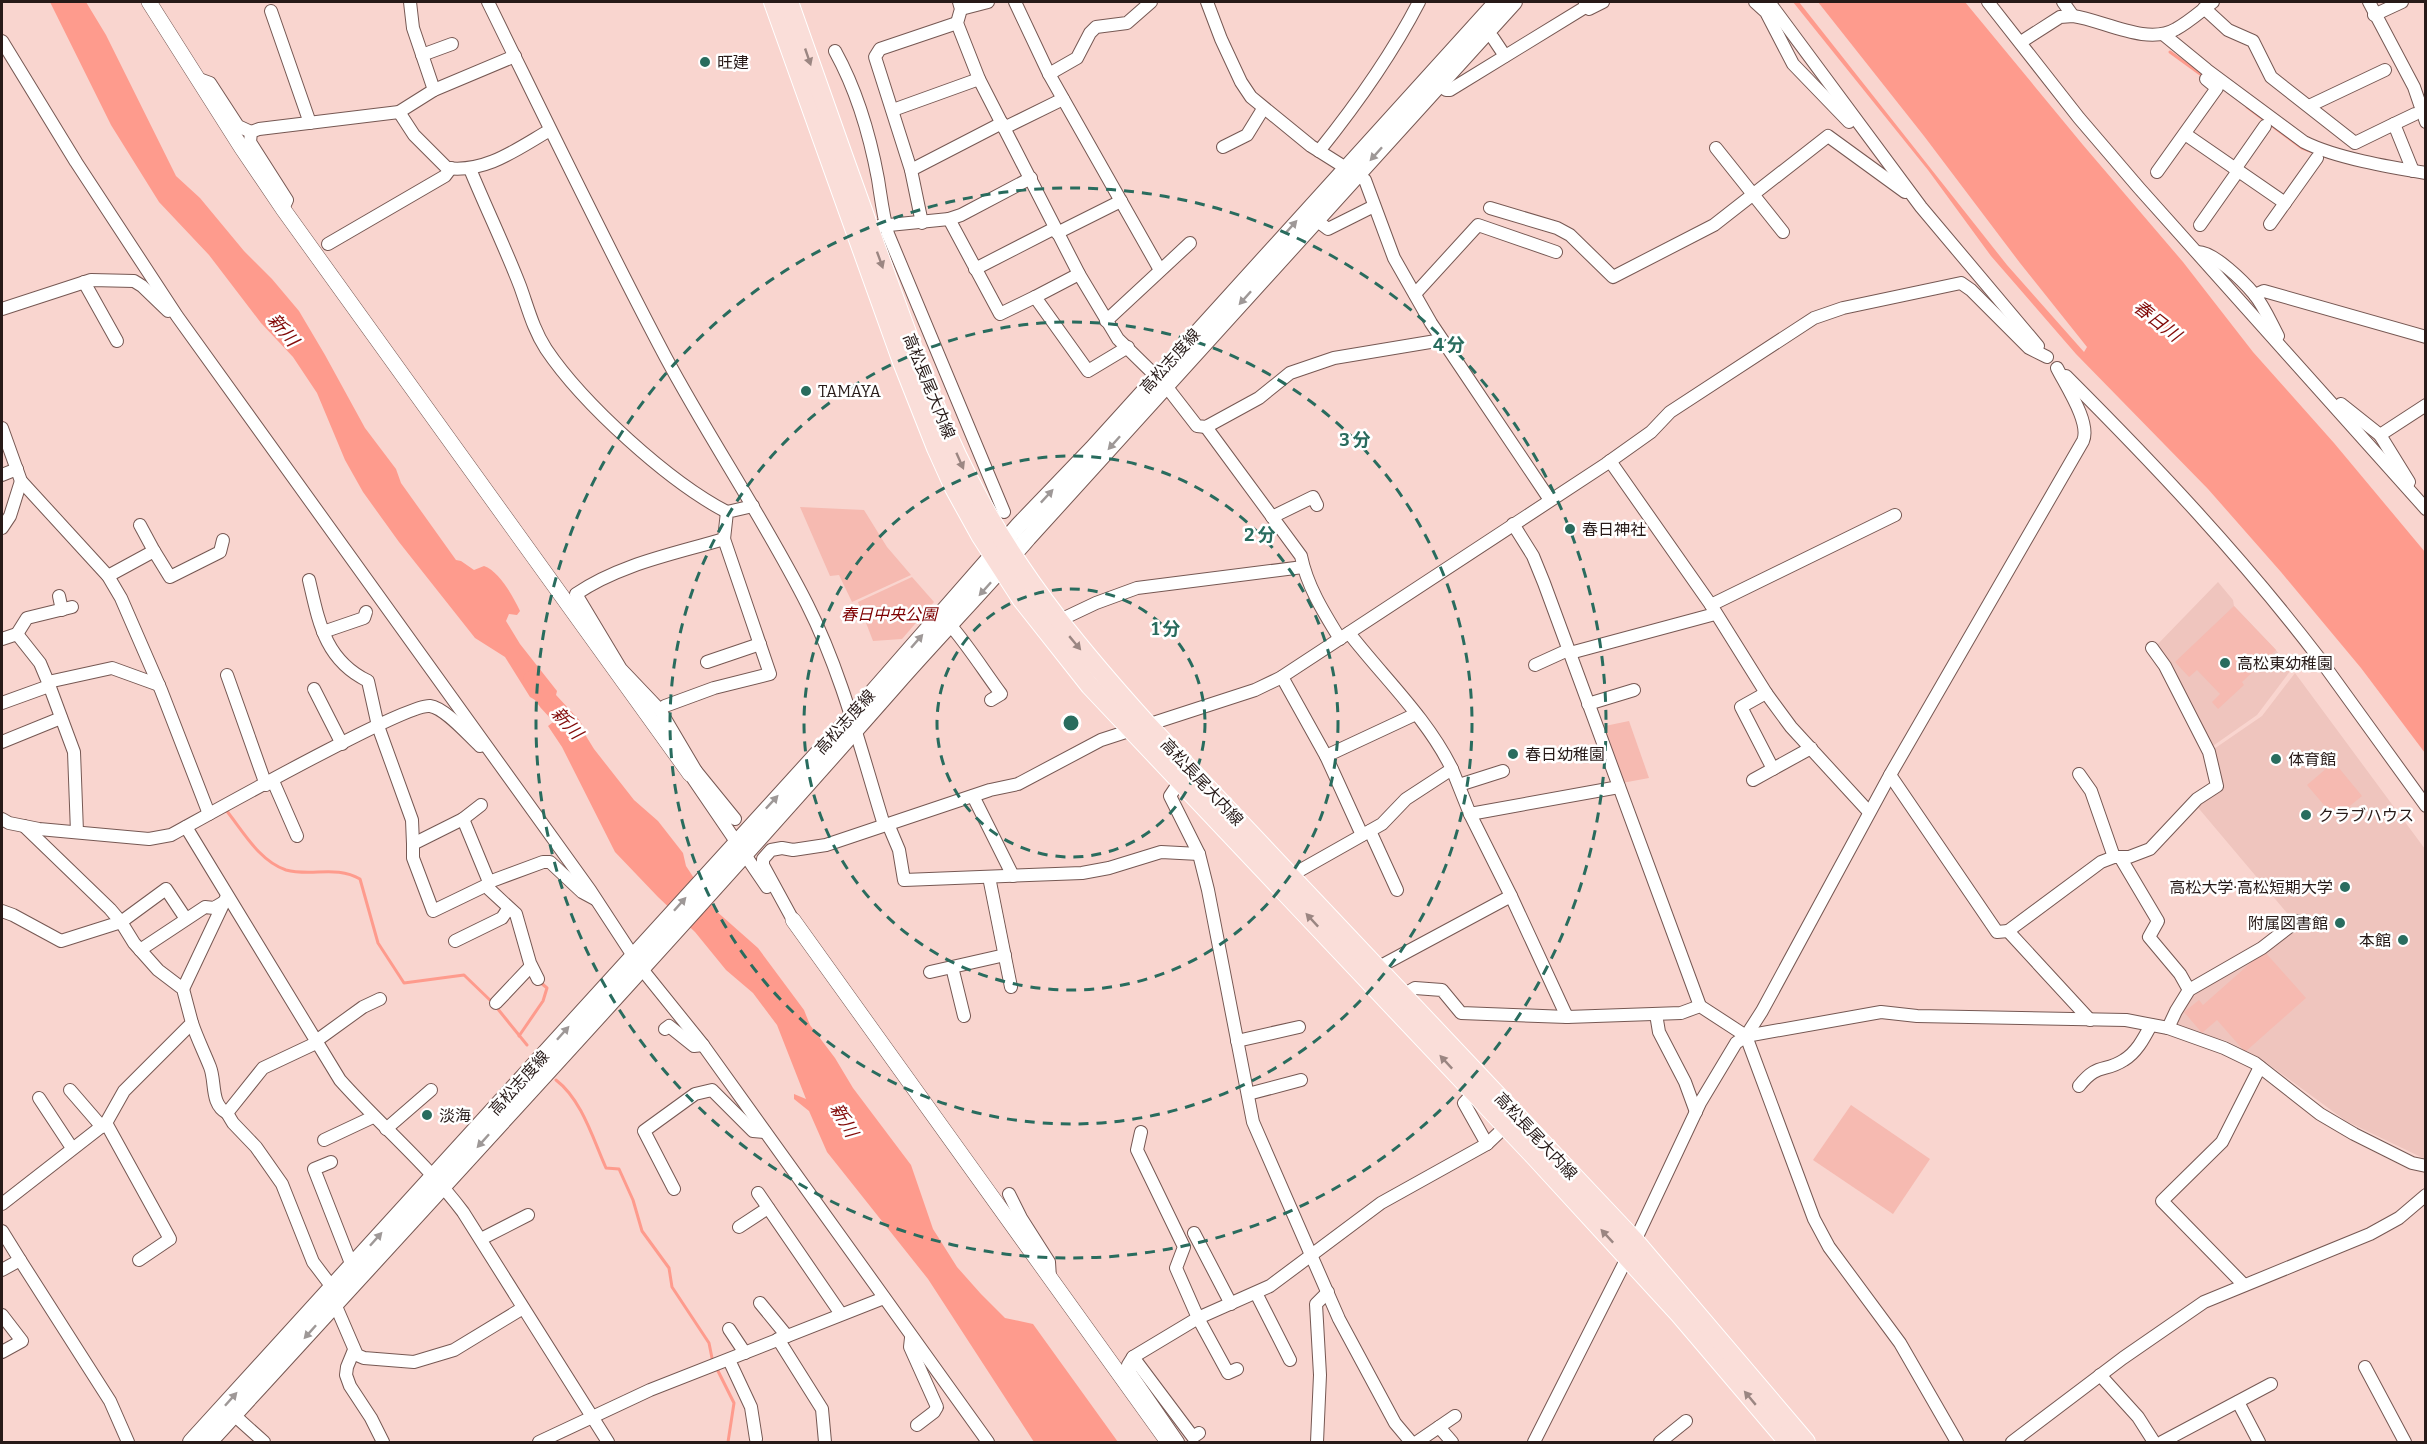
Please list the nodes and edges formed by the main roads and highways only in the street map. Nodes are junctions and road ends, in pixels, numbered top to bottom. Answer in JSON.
{"nodes":[{"id":1,"x":772,"y":2,"type":"edge"},
{"id":2,"x":789,"y":2,"type":"edge"},
{"id":3,"x":1497,"y":2,"type":"edge"},
{"id":4,"x":1514,"y":2,"type":"edge"},
{"id":5,"x":1351,"y":171,"type":"junction"},
{"id":6,"x":869,"y":228,"type":"junction"},
{"id":7,"x":1161,"y":381,"type":"junction"},
{"id":8,"x":1003,"y":555,"type":"junction"},
{"id":9,"x":853,"y":724,"type":"junction"},
{"id":10,"x":1139,"y":727,"type":"junction"},
{"id":11,"x":439,"y":1181,"type":"junction"},
{"id":12,"x":334,"y":1296,"type":"junction"},
{"id":13,"x":191,"y":1443,"type":"edge"},
{"id":14,"x":209,"y":1443,"type":"edge"},
{"id":15,"x":1788,"y":1443,"type":"edge"},
{"id":16,"x":1806,"y":1443,"type":"edge"}],
"edges":[{"from":1,"to":6,"type":"main road","name":"高松長尾大内線"},
{"from":2,"to":6,"type":"main road","name":"高松長尾大内線","one_way":true},
{"from":3,"to":5,"type":"main road","name":"高松志度線"},
{"from":4,"to":5,"type":"main road","name":"高松志度線","one_way":true},
{"from":7,"to":5,"type":"main road","name":"高松志度線","one_way":true},
{"from":5,"to":7,"type":"main road","name":"高松志度線","one_way":true},
{"from":6,"to":8,"type":"main road","name":"高松長尾大内線"},
{"from":7,"to":8,"type":"main road","name":"高松志度線"},
{"from":9,"to":8,"type":"main road","name":"高松志度線","one_way":true},
{"from":8,"to":9,"type":"main road","name":"高松志度線","one_way":true},
{"from":8,"to":10,"type":"main road","name":"高松長尾大内線","one_way":true},
{"from":8,"to":10,"type":"main road","name":"高松長尾大内線"},
{"from":9,"to":11,"type":"main road","name":"高松志度線"},
{"from":15,"to":10,"type":"main road","name":"高松長尾大内線","one_way":true},
{"from":10,"to":16,"type":"main road","name":"高松長尾大内線"},
{"from":11,"to":12,"type":"main road","name":"高松志度線"},
{"from":12,"to":11,"type":"main road","name":"高松志度線","one_way":true},
{"from":13,"to":12,"type":"main road","name":"高松志度線","one_way":true},
{"from":12,"to":14,"type":"main road","name":"高松志度線","one_way":true}]}
